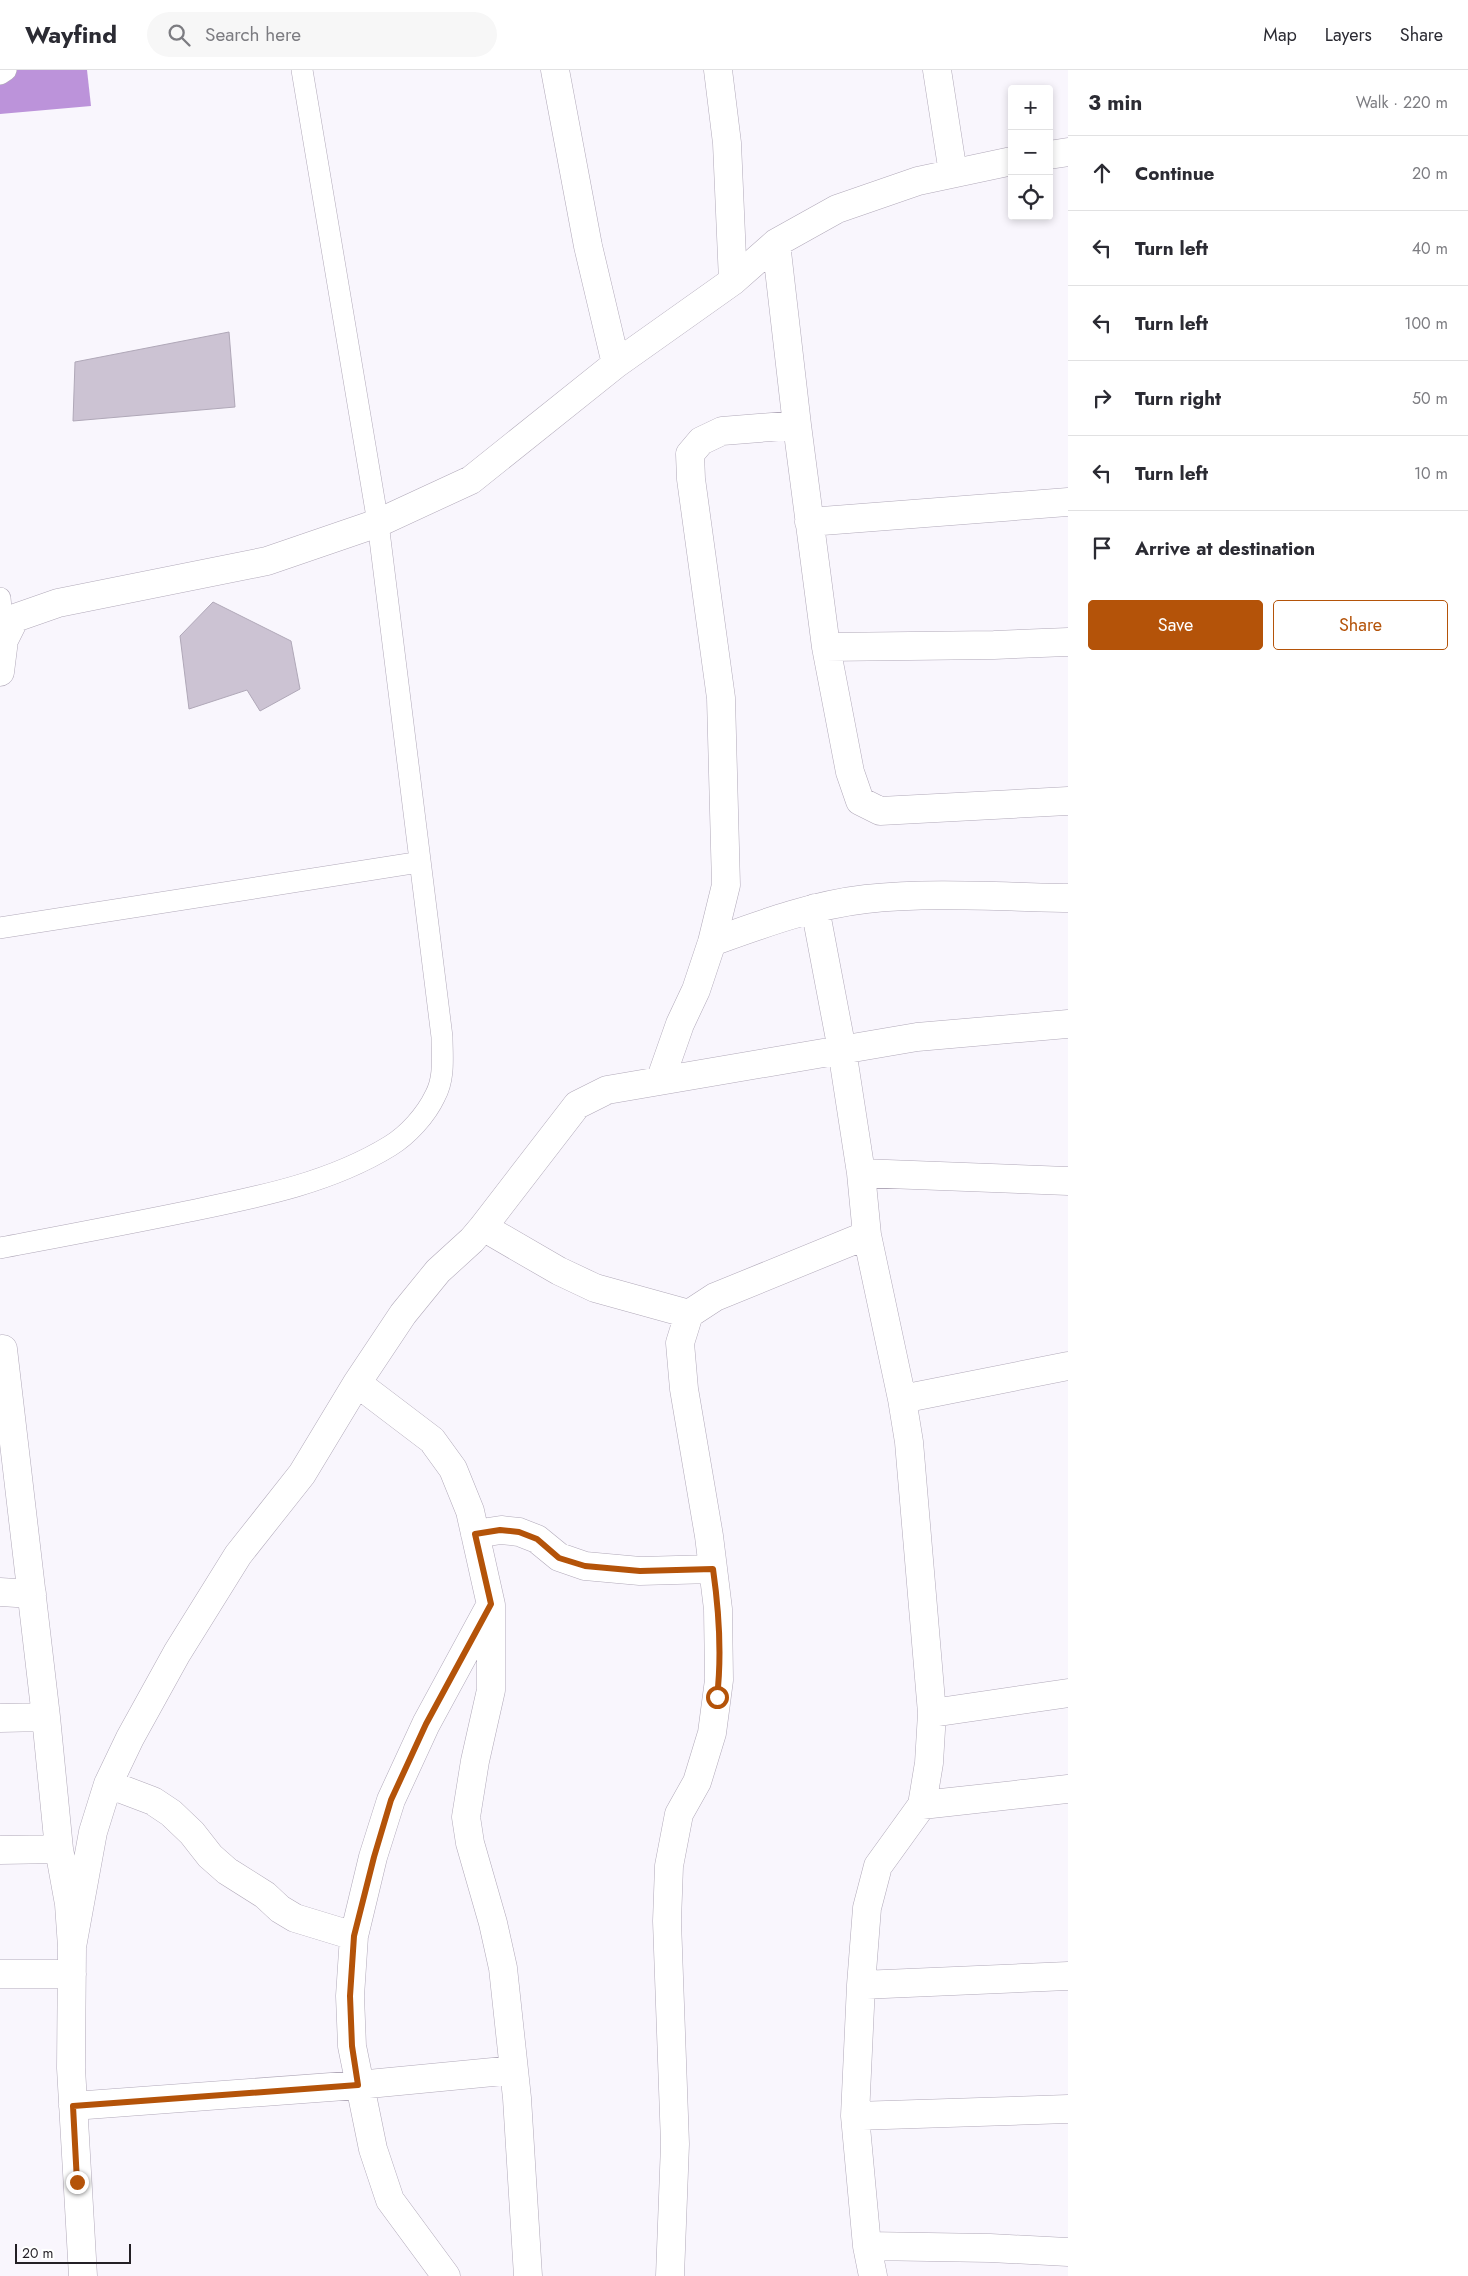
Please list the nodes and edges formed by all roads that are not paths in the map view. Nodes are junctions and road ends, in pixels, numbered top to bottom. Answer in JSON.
{"nodes":[{"id":1,"x":6,"y":70,"type":"edge"},
{"id":2,"x":302,"y":70,"type":"edge"},
{"id":3,"x":554,"y":70,"type":"edge"},
{"id":4,"x":718,"y":70,"type":"edge"},
{"id":5,"x":937,"y":70,"type":"edge"},
{"id":6,"x":0,"y":74,"type":"edge"},
{"id":7,"x":1068,"y":152,"type":"edge"},
{"id":8,"x":1053,"y":154,"type":"edge"},
{"id":9,"x":1008,"y":162,"type":"edge"},
{"id":10,"x":953,"y":173,"type":"junction"},
{"id":11,"x":776,"y":243,"type":"junction"},
{"id":12,"x":733,"y":281,"type":"junction"},
{"id":13,"x":616,"y":364,"type":"junction"},
{"id":14,"x":796,"y":426,"type":"junction"},
{"id":15,"x":1068,"y":502,"type":"edge"},
{"id":16,"x":809,"y":522,"type":"junction"},
{"id":17,"x":378,"y":523,"type":"junction"},
{"id":18,"x":0,"y":598,"type":"edge"},
{"id":19,"x":4,"y":640,"type":"junction"},
{"id":20,"x":1068,"y":642,"type":"edge"},
{"id":21,"x":826,"y":647,"type":"junction"},
{"id":22,"x":0,"y":669,"type":"edge"},
{"id":23,"x":1068,"y":801,"type":"edge"},
{"id":24,"x":420,"y":862,"type":"junction"},
{"id":25,"x":1068,"y":898,"type":"edge"},
{"id":26,"x":815,"y":908,"type":"junction"},
{"id":27,"x":0,"y":928,"type":"edge"},
{"id":28,"x":712,"y":942,"type":"junction"},
{"id":29,"x":1068,"y":1024,"type":"edge"},
{"id":30,"x":842,"y":1050,"type":"junction"},
{"id":31,"x":660,"y":1081,"type":"junction"},
{"id":32,"x":861,"y":1173,"type":"junction"},
{"id":33,"x":1068,"y":1180,"type":"edge"},
{"id":34,"x":482,"y":1227,"type":"junction"},
{"id":35,"x":867,"y":1235,"type":"junction"},
{"id":36,"x":0,"y":1248,"type":"edge"},
{"id":37,"x":689,"y":1314,"type":"junction"},
{"id":38,"x":3,"y":1348,"type":"dead end"},
{"id":39,"x":1068,"y":1366,"type":"edge"},
{"id":40,"x":357,"y":1383,"type":"junction"},
{"id":41,"x":902,"y":1399,"type":"junction"},
{"id":42,"x":475,"y":1534,"type":"junction"},
{"id":43,"x":713,"y":1569,"type":"junction"},
{"id":44,"x":0,"y":1592,"type":"edge"},
{"id":45,"x":32,"y":1594,"type":"junction"},
{"id":46,"x":491,"y":1604,"type":"junction"},
{"id":47,"x":1068,"y":1694,"type":"edge"},
{"id":48,"x":932,"y":1713,"type":"junction"},
{"id":49,"x":46,"y":1717,"type":"junction"},
{"id":50,"x":0,"y":1718,"type":"edge"},
{"id":51,"x":108,"y":1784,"type":"junction"},
{"id":52,"x":1068,"y":1789,"type":"edge"},
{"id":53,"x":922,"y":1805,"type":"junction"},
{"id":54,"x":59,"y":1849,"type":"junction"},
{"id":55,"x":0,"y":1850,"type":"edge"},
{"id":56,"x":354,"y":1936,"type":"junction"},
{"id":57,"x":72,"y":1947,"type":"junction"},
{"id":58,"x":0,"y":1974,"type":"edge"},
{"id":59,"x":72,"y":1974,"type":"junction"},
{"id":60,"x":1068,"y":1976,"type":"edge"},
{"id":61,"x":861,"y":1985,"type":"junction"},
{"id":62,"x":514,"y":2070,"type":"junction"},
{"id":63,"x":358,"y":2085,"type":"junction"},
{"id":64,"x":73,"y":2106,"type":"junction"},
{"id":65,"x":1068,"y":2109,"type":"edge"},
{"id":66,"x":855,"y":2116,"type":"junction"},
{"id":67,"x":867,"y":2246,"type":"junction"},
{"id":68,"x":1068,"y":2252,"type":"edge"},
{"id":69,"x":83,"y":2276,"type":"edge"},
{"id":70,"x":446,"y":2276,"type":"edge"},
{"id":71,"x":528,"y":2276,"type":"edge"},
{"id":72,"x":670,"y":2276,"type":"edge"},
{"id":73,"x":873,"y":2276,"type":"edge"}],
"edges":[{"from":1,"to":6,"type":"lane"},
{"from":2,"to":17,"type":"lane"},
{"from":3,"to":13,"type":"street"},
{"from":4,"to":12,"type":"street"},
{"from":5,"to":10,"type":"street"},
{"from":7,"to":8,"type":"street"},
{"from":9,"to":10,"type":"street"},
{"from":10,"to":11,"type":"street"},
{"from":11,"to":12,"type":"street"},
{"from":11,"to":14,"type":"street"},
{"from":12,"to":13,"type":"street"},
{"from":13,"to":17,"type":"street"},
{"from":14,"to":16,"type":"street"},
{"from":14,"to":28,"type":"street"},
{"from":15,"to":16,"type":"street"},
{"from":16,"to":21,"type":"street"},
{"from":17,"to":19,"type":"street"},
{"from":17,"to":24,"type":"lane"},
{"from":18,"to":19,"type":"lane"},
{"from":19,"to":22,"type":"street"},
{"from":20,"to":21,"type":"street"},
{"from":21,"to":23,"type":"street"},
{"from":24,"to":27,"type":"lane"},
{"from":24,"to":36,"type":"lane"},
{"from":25,"to":26,"type":"street"},
{"from":26,"to":28,"type":"street"},
{"from":26,"to":30,"type":"street"},
{"from":28,"to":31,"type":"street"},
{"from":29,"to":30,"type":"street"},
{"from":30,"to":31,"type":"street"},
{"from":30,"to":32,"type":"street"},
{"from":31,"to":34,"type":"street"},
{"from":32,"to":33,"type":"street"},
{"from":32,"to":35,"type":"street"},
{"from":34,"to":37,"type":"street"},
{"from":34,"to":40,"type":"street"},
{"from":35,"to":37,"type":"street"},
{"from":35,"to":41,"type":"street"},
{"from":37,"to":43,"type":"street"},
{"from":38,"to":45,"type":"street"},
{"from":39,"to":41,"type":"street"},
{"from":40,"to":42,"type":"street"},
{"from":40,"to":51,"type":"street"},
{"from":41,"to":48,"type":"street"},
{"from":42,"to":43,"type":"street"},
{"from":42,"to":46,"type":"street"},
{"from":43,"to":72,"type":"street"},
{"from":44,"to":45,"type":"street"},
{"from":45,"to":49,"type":"street"},
{"from":46,"to":56,"type":"street"},
{"from":46,"to":62,"type":"street"},
{"from":47,"to":48,"type":"street"},
{"from":48,"to":53,"type":"street"},
{"from":49,"to":50,"type":"street"},
{"from":49,"to":54,"type":"street"},
{"from":51,"to":56,"type":"street"},
{"from":51,"to":57,"type":"street"},
{"from":52,"to":53,"type":"street"},
{"from":53,"to":61,"type":"street"},
{"from":54,"to":55,"type":"street"},
{"from":54,"to":57,"type":"street"},
{"from":56,"to":63,"type":"street"},
{"from":57,"to":59,"type":"street"},
{"from":58,"to":59,"type":"street"},
{"from":59,"to":64,"type":"street"},
{"from":60,"to":61,"type":"street"},
{"from":61,"to":66,"type":"street"},
{"from":62,"to":63,"type":"street"},
{"from":62,"to":71,"type":"street"},
{"from":63,"to":64,"type":"street"},
{"from":63,"to":70,"type":"street"},
{"from":64,"to":69,"type":"street"},
{"from":65,"to":66,"type":"street"},
{"from":66,"to":67,"type":"street"},
{"from":67,"to":68,"type":"street"},
{"from":67,"to":73,"type":"street"}]}
